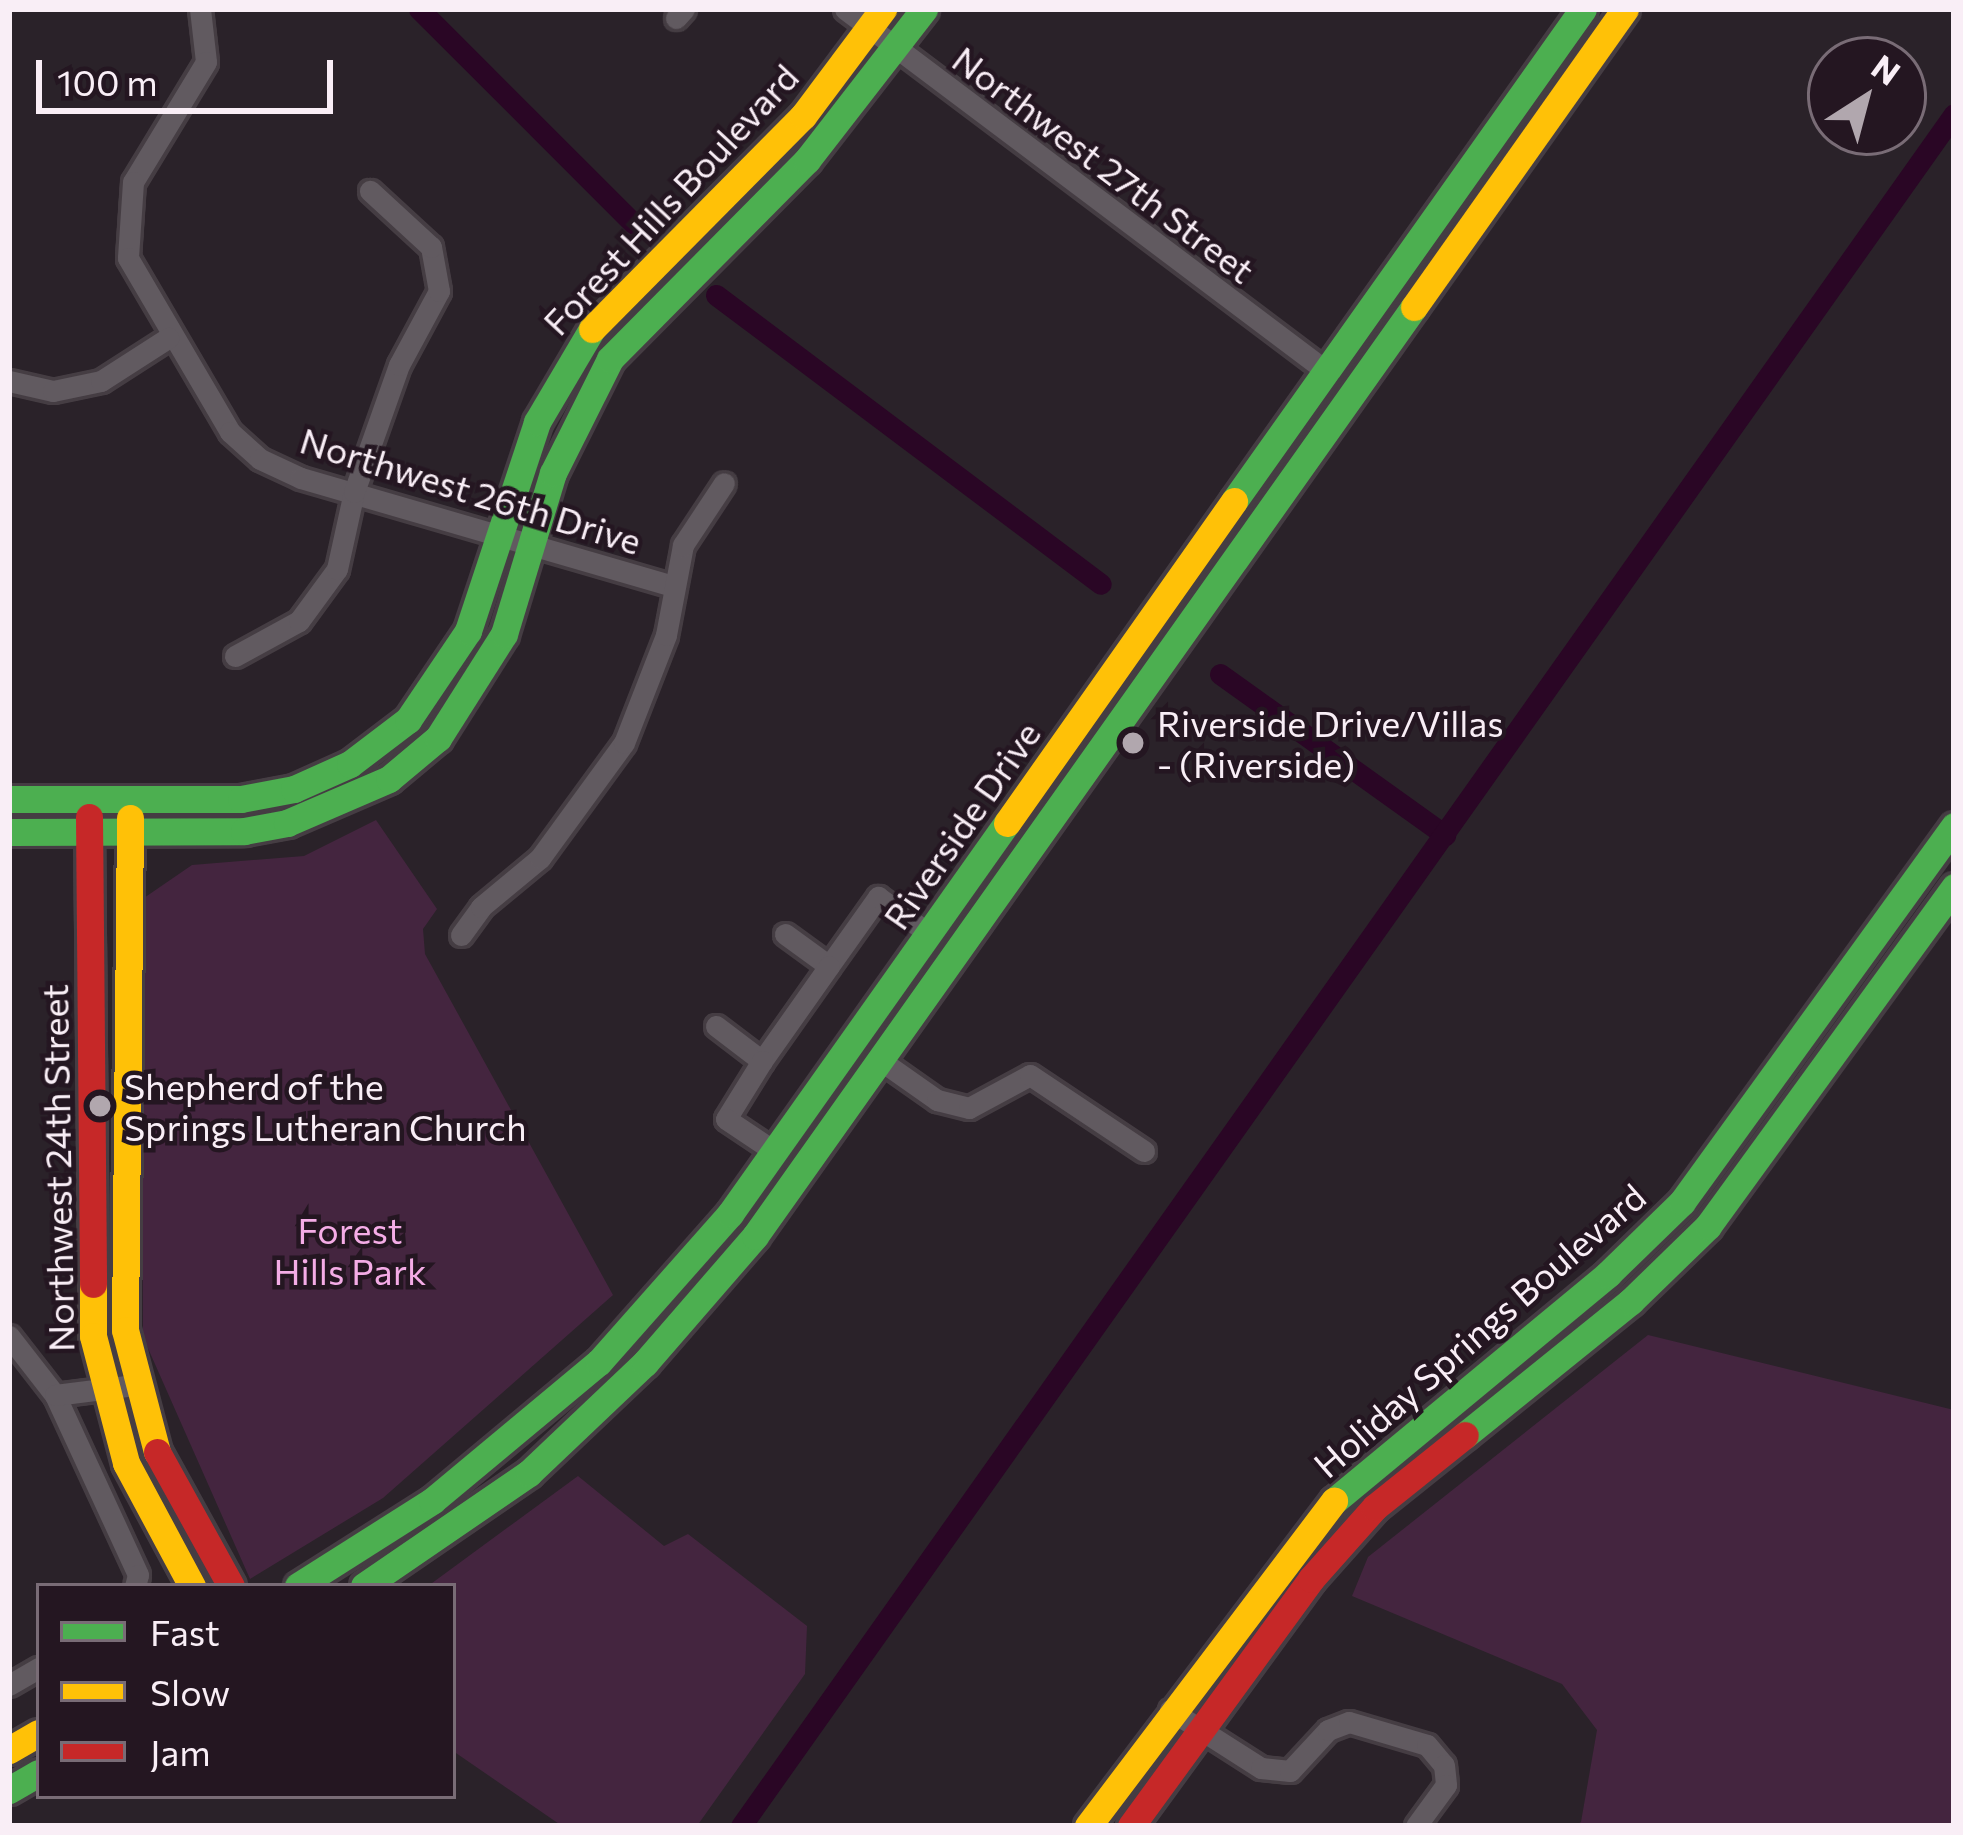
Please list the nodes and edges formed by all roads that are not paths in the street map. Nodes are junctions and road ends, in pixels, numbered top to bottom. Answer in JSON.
{"nodes":[{"id":1,"x":200,"y":9,"type":"edge"},
{"id":2,"x":845,"y":9,"type":"edge"},
{"id":3,"x":923,"y":9,"type":"edge"},
{"id":4,"x":1583,"y":9,"type":"edge"},
{"id":5,"x":1625,"y":9,"type":"edge"},
{"id":6,"x":876,"y":19,"type":"edge"},
{"id":7,"x":896,"y":49,"type":"junction"},
{"id":8,"x":370,"y":191,"type":"dead end"},
{"id":9,"x":664,"y":254,"type":"junction"},
{"id":10,"x":687,"y":281,"type":"junction"},
{"id":11,"x":169,"y":338,"type":"junction"},
{"id":12,"x":1382,"y":355,"type":"junction"},
{"id":13,"x":1325,"y":370,"type":"junction"},
{"id":14,"x":9,"y":381,"type":"edge"},
{"id":15,"x":1328,"y":430,"type":"junction"},
{"id":16,"x":724,"y":483,"type":"dead end"},
{"id":17,"x":354,"y":492,"type":"junction"},
{"id":18,"x":498,"y":530,"type":"junction"},
{"id":19,"x":530,"y":542,"type":"junction"},
{"id":20,"x":674,"y":586,"type":"junction"},
{"id":21,"x":235,"y":656,"type":"dead end"},
{"id":22,"x":321,"y":778,"type":"junction"},
{"id":23,"x":9,"y":799,"type":"edge"},
{"id":24,"x":89,"y":800,"type":"junction"},
{"id":25,"x":131,"y":800,"type":"junction"},
{"id":26,"x":335,"y":808,"type":"junction"},
{"id":27,"x":1954,"y":826,"type":"edge"},
{"id":28,"x":9,"y":832,"type":"edge"},
{"id":29,"x":88,"y":833,"type":"junction"},
{"id":30,"x":130,"y":833,"type":"junction"},
{"id":31,"x":1954,"y":887,"type":"edge"},
{"id":32,"x":928,"y":932,"type":"junction"},
{"id":33,"x":785,"y":934,"type":"dead end"},
{"id":34,"x":460,"y":935,"type":"dead end"},
{"id":35,"x":829,"y":966,"type":"junction"},
{"id":36,"x":716,"y":1026,"type":"dead end"},
{"id":37,"x":880,"y":1060,"type":"junction"},
{"id":38,"x":762,"y":1061,"type":"junction"},
{"id":39,"x":1785,"y":1067,"type":"junction"},
{"id":40,"x":1815,"y":1087,"type":"junction"},
{"id":41,"x":1144,"y":1150,"type":"dead end"},
{"id":42,"x":774,"y":1151,"type":"junction"},
{"id":43,"x":9,"y":1336,"type":"edge"},
{"id":44,"x":100,"y":1384,"type":"junction"},
{"id":45,"x":134,"y":1385,"type":"junction"},
{"id":46,"x":55,"y":1395,"type":"junction"},
{"id":47,"x":137,"y":1583,"type":"edge"},
{"id":48,"x":190,"y":1583,"type":"edge"},
{"id":49,"x":229,"y":1583,"type":"edge"},
{"id":50,"x":303,"y":1583,"type":"edge"},
{"id":51,"x":368,"y":1583,"type":"edge"},
{"id":52,"x":36,"y":1670,"type":"edge"},
{"id":53,"x":9,"y":1685,"type":"edge"},
{"id":54,"x":1170,"y":1710,"type":"junction"},
{"id":55,"x":1200,"y":1729,"type":"junction"},
{"id":56,"x":36,"y":1735,"type":"edge"},
{"id":57,"x":9,"y":1750,"type":"edge"},
{"id":58,"x":36,"y":1775,"type":"edge"},
{"id":59,"x":9,"y":1790,"type":"edge"},
{"id":60,"x":1088,"y":1826,"type":"edge"},
{"id":61,"x":1131,"y":1826,"type":"edge"},
{"id":62,"x":1416,"y":1826,"type":"edge"}],
"edges":[{"from":1,"to":11,"type":"street","name":"Northwest 26th Drive"},
{"from":2,"to":6,"type":"street","name":"Northwest 27th Street"},
{"from":3,"to":7,"type":"street","name":"Forest Hills Boulevard"},
{"from":4,"to":13,"type":"street","name":"Riverside Drive"},
{"from":5,"to":12,"type":"street","name":"Riverside Drive"},
{"from":6,"to":7,"type":"street","name":"Northwest 27th Street"},
{"from":6,"to":9,"type":"street","name":"Forest Hills Boulevard"},
{"from":7,"to":10,"type":"street","name":"Forest Hills Boulevard"},
{"from":7,"to":13,"type":"street","name":"Northwest 27th Street"},
{"from":8,"to":17,"type":"street"},
{"from":9,"to":10,"type":"street"},
{"from":9,"to":18,"type":"street","name":"Forest Hills Boulevard"},
{"from":10,"to":19,"type":"street","name":"Forest Hills Boulevard"},
{"from":11,"to":14,"type":"street"},
{"from":11,"to":17,"type":"street","name":"Northwest 26th Drive"},
{"from":12,"to":13,"type":"street"},
{"from":12,"to":15,"type":"street","name":"Riverside Drive"},
{"from":13,"to":15,"type":"street"},
{"from":13,"to":32,"type":"street","name":"Riverside Drive"},
{"from":15,"to":37,"type":"street","name":"Riverside Drive"},
{"from":16,"to":20,"type":"street"},
{"from":17,"to":18,"type":"street","name":"Northwest 26th Drive"},
{"from":17,"to":21,"type":"street"},
{"from":18,"to":19,"type":"street","name":"Northwest 26th Drive"},
{"from":18,"to":22,"type":"street","name":"Forest Hills Boulevard"},
{"from":19,"to":20,"type":"street","name":"Northwest 26th Drive"},
{"from":19,"to":26,"type":"street","name":"Forest Hills Boulevard"},
{"from":20,"to":34,"type":"street"},
{"from":22,"to":25,"type":"street","name":"Forest Hills Boulevard"},
{"from":22,"to":26,"type":"street"},
{"from":23,"to":24,"type":"street","name":"Forest Hills Boulevard"},
{"from":24,"to":25,"type":"street","name":"Forest Hills Boulevard"},
{"from":24,"to":29,"type":"street","name":"Northwest 24th Street"},
{"from":25,"to":30,"type":"street","name":"Northwest 24th Street"},
{"from":26,"to":30,"type":"street","name":"Forest Hills Boulevard"},
{"from":27,"to":39,"type":"street","name":"Holiday Springs Boulevard"},
{"from":28,"to":29,"type":"street","name":"Forest Hills Boulevard"},
{"from":29,"to":30,"type":"street","name":"Forest Hills Boulevard"},
{"from":29,"to":44,"type":"street","name":"Northwest 24th Street"},
{"from":30,"to":45,"type":"street","name":"Northwest 24th Street"},
{"from":31,"to":40,"type":"street","name":"Holiday Springs Boulevard"},
{"from":32,"to":35,"type":"street"},
{"from":32,"to":42,"type":"street","name":"Riverside Drive"},
{"from":33,"to":35,"type":"street"},
{"from":35,"to":38,"type":"street"},
{"from":36,"to":38,"type":"street"},
{"from":37,"to":41,"type":"street"},
{"from":37,"to":51,"type":"street","name":"Riverside Drive"},
{"from":38,"to":42,"type":"street"},
{"from":39,"to":40,"type":"street"},
{"from":39,"to":54,"type":"street","name":"Holiday Springs Boulevard"},
{"from":40,"to":55,"type":"street","name":"Holiday Springs Boulevard"},
{"from":42,"to":50,"type":"street","name":"Riverside Drive"},
{"from":43,"to":46,"type":"street"},
{"from":44,"to":45,"type":"street"},
{"from":44,"to":46,"type":"street"},
{"from":44,"to":48,"type":"street","name":"Northwest 24th Street"},
{"from":45,"to":49,"type":"street","name":"Northwest 24th Street"},
{"from":46,"to":47,"type":"street"},
{"from":52,"to":53,"type":"street"},
{"from":54,"to":55,"type":"street"},
{"from":54,"to":60,"type":"street","name":"Holiday Springs Boulevard"},
{"from":55,"to":61,"type":"street","name":"Holiday Springs Boulevard"},
{"from":55,"to":62,"type":"street"},
{"from":56,"to":57,"type":"street"},
{"from":58,"to":59,"type":"street"}]}
